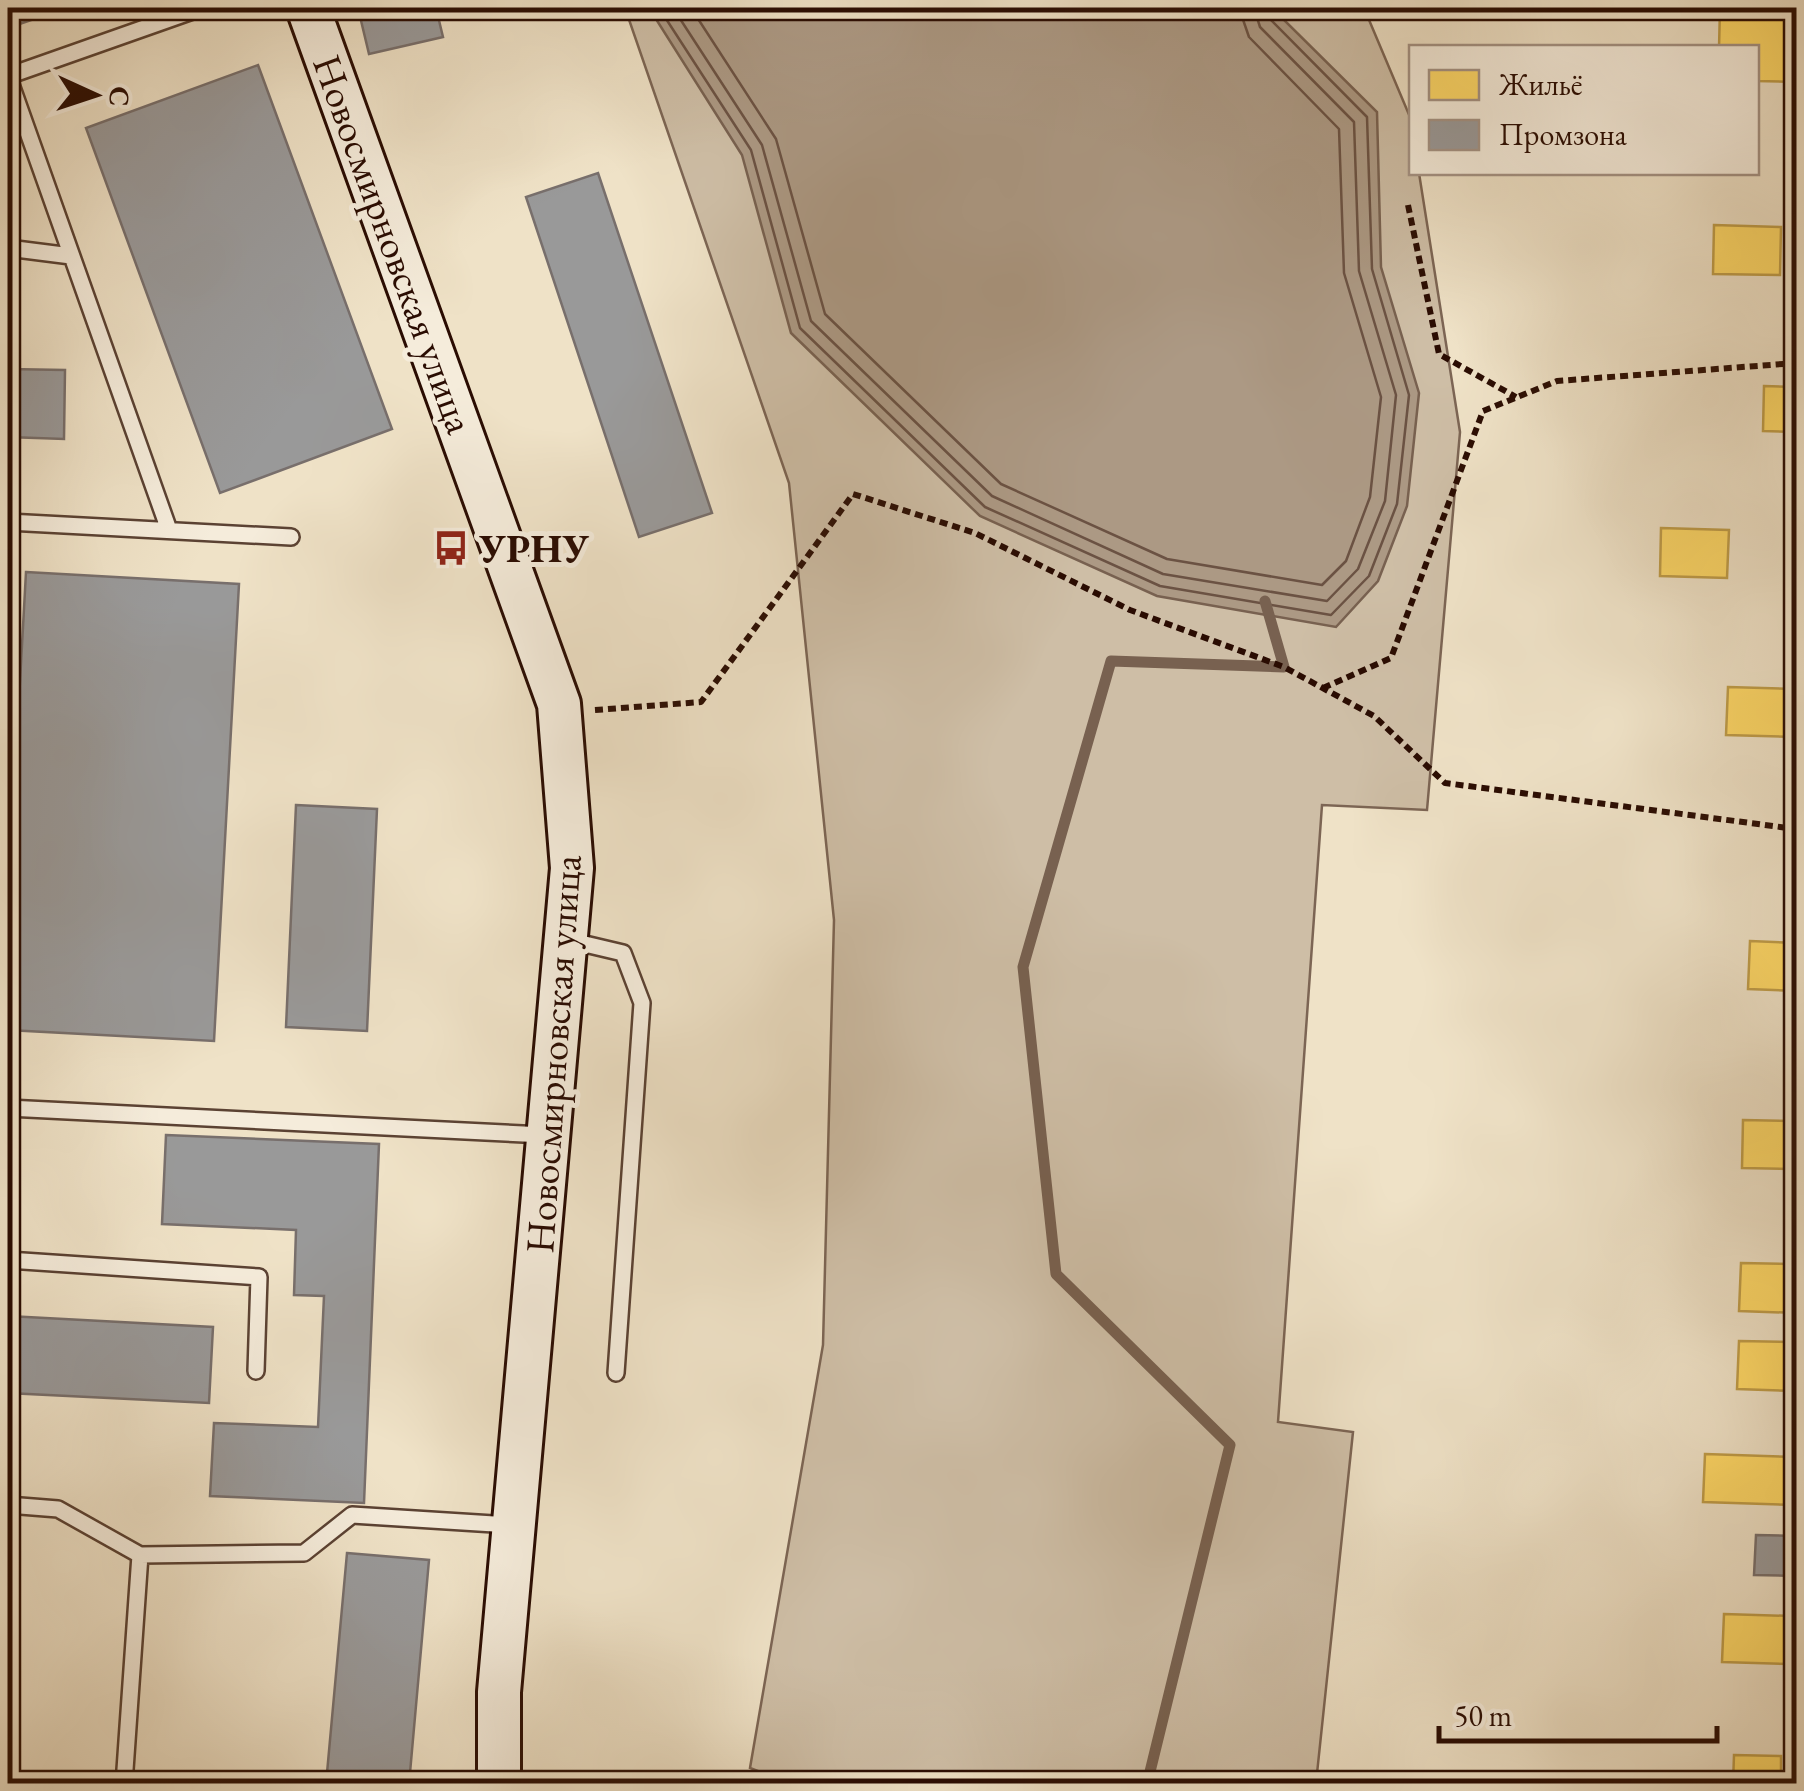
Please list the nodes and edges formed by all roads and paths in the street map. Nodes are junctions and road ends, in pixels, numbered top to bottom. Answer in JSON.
{"nodes":[{"id":1,"x":201,"y":8,"type":"edge"},
{"id":2,"x":308,"y":8,"type":"edge"},
{"id":3,"x":1408,"y":205,"type":"dead end"},
{"id":4,"x":8,"y":248,"type":"edge"},
{"id":5,"x":71,"y":256,"type":"junction"},
{"id":6,"x":1796,"y":363,"type":"edge"},
{"id":7,"x":1517,"y":397,"type":"junction"},
{"id":8,"x":8,"y":522,"type":"edge"},
{"id":9,"x":169,"y":530,"type":"junction"},
{"id":10,"x":291,"y":537,"type":"dead end"},
{"id":11,"x":1323,"y":688,"type":"junction"},
{"id":12,"x":559,"y":704,"type":"junction"},
{"id":13,"x":1796,"y":829,"type":"edge"},
{"id":14,"x":566,"y":940,"type":"junction"},
{"id":15,"x":8,"y":1108,"type":"edge"},
{"id":16,"x":548,"y":1136,"type":"junction"},
{"id":17,"x":8,"y":1260,"type":"edge"},
{"id":18,"x":256,"y":1371,"type":"dead end"},
{"id":19,"x":616,"y":1374,"type":"dead end"},
{"id":20,"x":8,"y":1505,"type":"edge"},
{"id":21,"x":514,"y":1525,"type":"junction"},
{"id":22,"x":140,"y":1555,"type":"junction"},
{"id":23,"x":124,"y":1784,"type":"edge"},
{"id":24,"x":499,"y":1784,"type":"edge"}],
"edges":[{"from":1,"to":5,"type":"lane"},
{"from":2,"to":12,"type":"street","name":"Новосмирновская улица"},
{"from":3,"to":7,"type":"path"},
{"from":4,"to":5,"type":"lane"},
{"from":5,"to":9,"type":"lane"},
{"from":6,"to":7,"type":"path"},
{"from":7,"to":11,"type":"path"},
{"from":8,"to":9,"type":"lane"},
{"from":9,"to":10,"type":"lane"},
{"from":11,"to":12,"type":"path"},
{"from":11,"to":13,"type":"path"},
{"from":12,"to":14,"type":"street","name":"Новосмирновская улица"},
{"from":14,"to":16,"type":"street","name":"Новосмирновская улица"},
{"from":14,"to":19,"type":"lane"},
{"from":15,"to":16,"type":"lane"},
{"from":16,"to":21,"type":"street","name":"Новосмирновская улица"},
{"from":17,"to":18,"type":"lane"},
{"from":20,"to":22,"type":"lane"},
{"from":21,"to":22,"type":"lane"},
{"from":21,"to":24,"type":"street","name":"Новосмирновская улица"},
{"from":22,"to":23,"type":"lane"}]}
